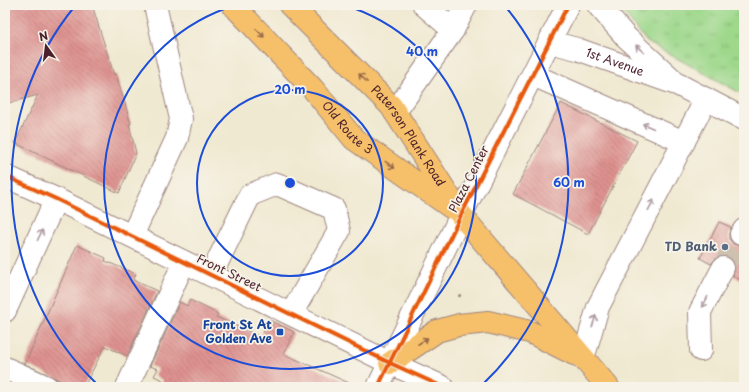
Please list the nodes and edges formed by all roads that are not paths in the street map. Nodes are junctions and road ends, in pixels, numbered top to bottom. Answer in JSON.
{"nodes":[{"id":1,"x":155,"y":5,"type":"edge"},
{"id":2,"x":232,"y":5,"type":"edge"},
{"id":3,"x":290,"y":5,"type":"edge"},
{"id":4,"x":424,"y":5,"type":"edge"},
{"id":5,"x":466,"y":5,"type":"edge"},
{"id":6,"x":568,"y":5,"type":"edge"},
{"id":7,"x":598,"y":5,"type":"edge"},
{"id":8,"x":453,"y":30,"type":"junction"},
{"id":9,"x":550,"y":42,"type":"junction"},
{"id":10,"x":532,"y":75,"type":"junction"},
{"id":11,"x":679,"y":85,"type":"junction"},
{"id":12,"x":706,"y":99,"type":"junction"},
{"id":13,"x":395,"y":112,"type":"junction"},
{"id":14,"x":744,"y":119,"type":"edge"},
{"id":15,"x":684,"y":142,"type":"junction"},
{"id":16,"x":5,"y":176,"type":"edge"},
{"id":17,"x":56,"y":199,"type":"junction"},
{"id":18,"x":461,"y":215,"type":"junction"},
{"id":19,"x":132,"y":236,"type":"junction"},
{"id":20,"x":184,"y":262,"type":"junction"},
{"id":21,"x":723,"y":268,"type":"tunnel mouth"},
{"id":22,"x":211,"y":275,"type":"junction"},
{"id":23,"x":5,"y":311,"type":"edge"},
{"id":24,"x":291,"y":314,"type":"junction"},
{"id":25,"x":701,"y":350,"type":"dead end"},
{"id":26,"x":583,"y":358,"type":"junction"},
{"id":27,"x":390,"y":362,"type":"junction"},
{"id":28,"x":5,"y":368,"type":"edge"},
{"id":29,"x":48,"y":387,"type":"edge"},
{"id":30,"x":127,"y":387,"type":"edge"},
{"id":31,"x":378,"y":387,"type":"edge"},
{"id":32,"x":443,"y":387,"type":"edge"},
{"id":33,"x":608,"y":387,"type":"edge"}],
"edges":[{"from":1,"to":19,"type":"street"},
{"from":2,"to":18,"type":"main road","name":"Old Route 3","one_way":true},
{"from":13,"to":3,"type":"main road","name":"Paterson Plank Road","one_way":true},
{"from":4,"to":8,"type":"street"},
{"from":5,"to":8,"type":"street"},
{"from":6,"to":9,"type":"street","name":"Plaza Center"},
{"from":11,"to":7,"type":"street","name":"1st Avenue","one_way":true},
{"from":8,"to":13,"type":"street"},
{"from":9,"to":10,"type":"street","name":"Plaza Center"},
{"from":9,"to":11,"type":"street","name":"1st Avenue"},
{"from":15,"to":10,"type":"street","one_way":true},
{"from":10,"to":18,"type":"street","name":"Plaza Center"},
{"from":11,"to":12,"type":"street","name":"1st Avenue"},
{"from":12,"to":14,"type":"street","name":"1st Avenue"},
{"from":12,"to":15,"type":"street"},
{"from":13,"to":18,"type":"main road","name":"Paterson Plank Road"},
{"from":26,"to":15,"type":"street","one_way":true},
{"from":16,"to":17,"type":"street","name":"Front Street"},
{"from":17,"to":19,"type":"street","name":"Front Street"},
{"from":23,"to":17,"type":"street","one_way":true},
{"from":18,"to":26,"type":"main road","name":"Paterson Plank Road"},
{"from":18,"to":27,"type":"street","name":"Plaza Center"},
{"from":19,"to":20,"type":"street","name":"Front Street"},
{"from":20,"to":22,"type":"street","name":"Front Street"},
{"from":20,"to":30,"type":"street"},
{"from":21,"to":25,"type":"street","one_way":true},
{"from":22,"to":24,"type":"street","name":"Front Street"},
{"from":22,"to":24,"type":"street"},
{"from":24,"to":27,"type":"street","name":"Front Street"},
{"from":27,"to":26,"type":"main road","one_way":true},
{"from":26,"to":33,"type":"main road","name":"Paterson Plank Road"},
{"from":27,"to":31,"type":"street","name":"Plaza Center"},
{"from":27,"to":32,"type":"street","name":"Front Street"},
{"from":28,"to":29,"type":"street"}]}
